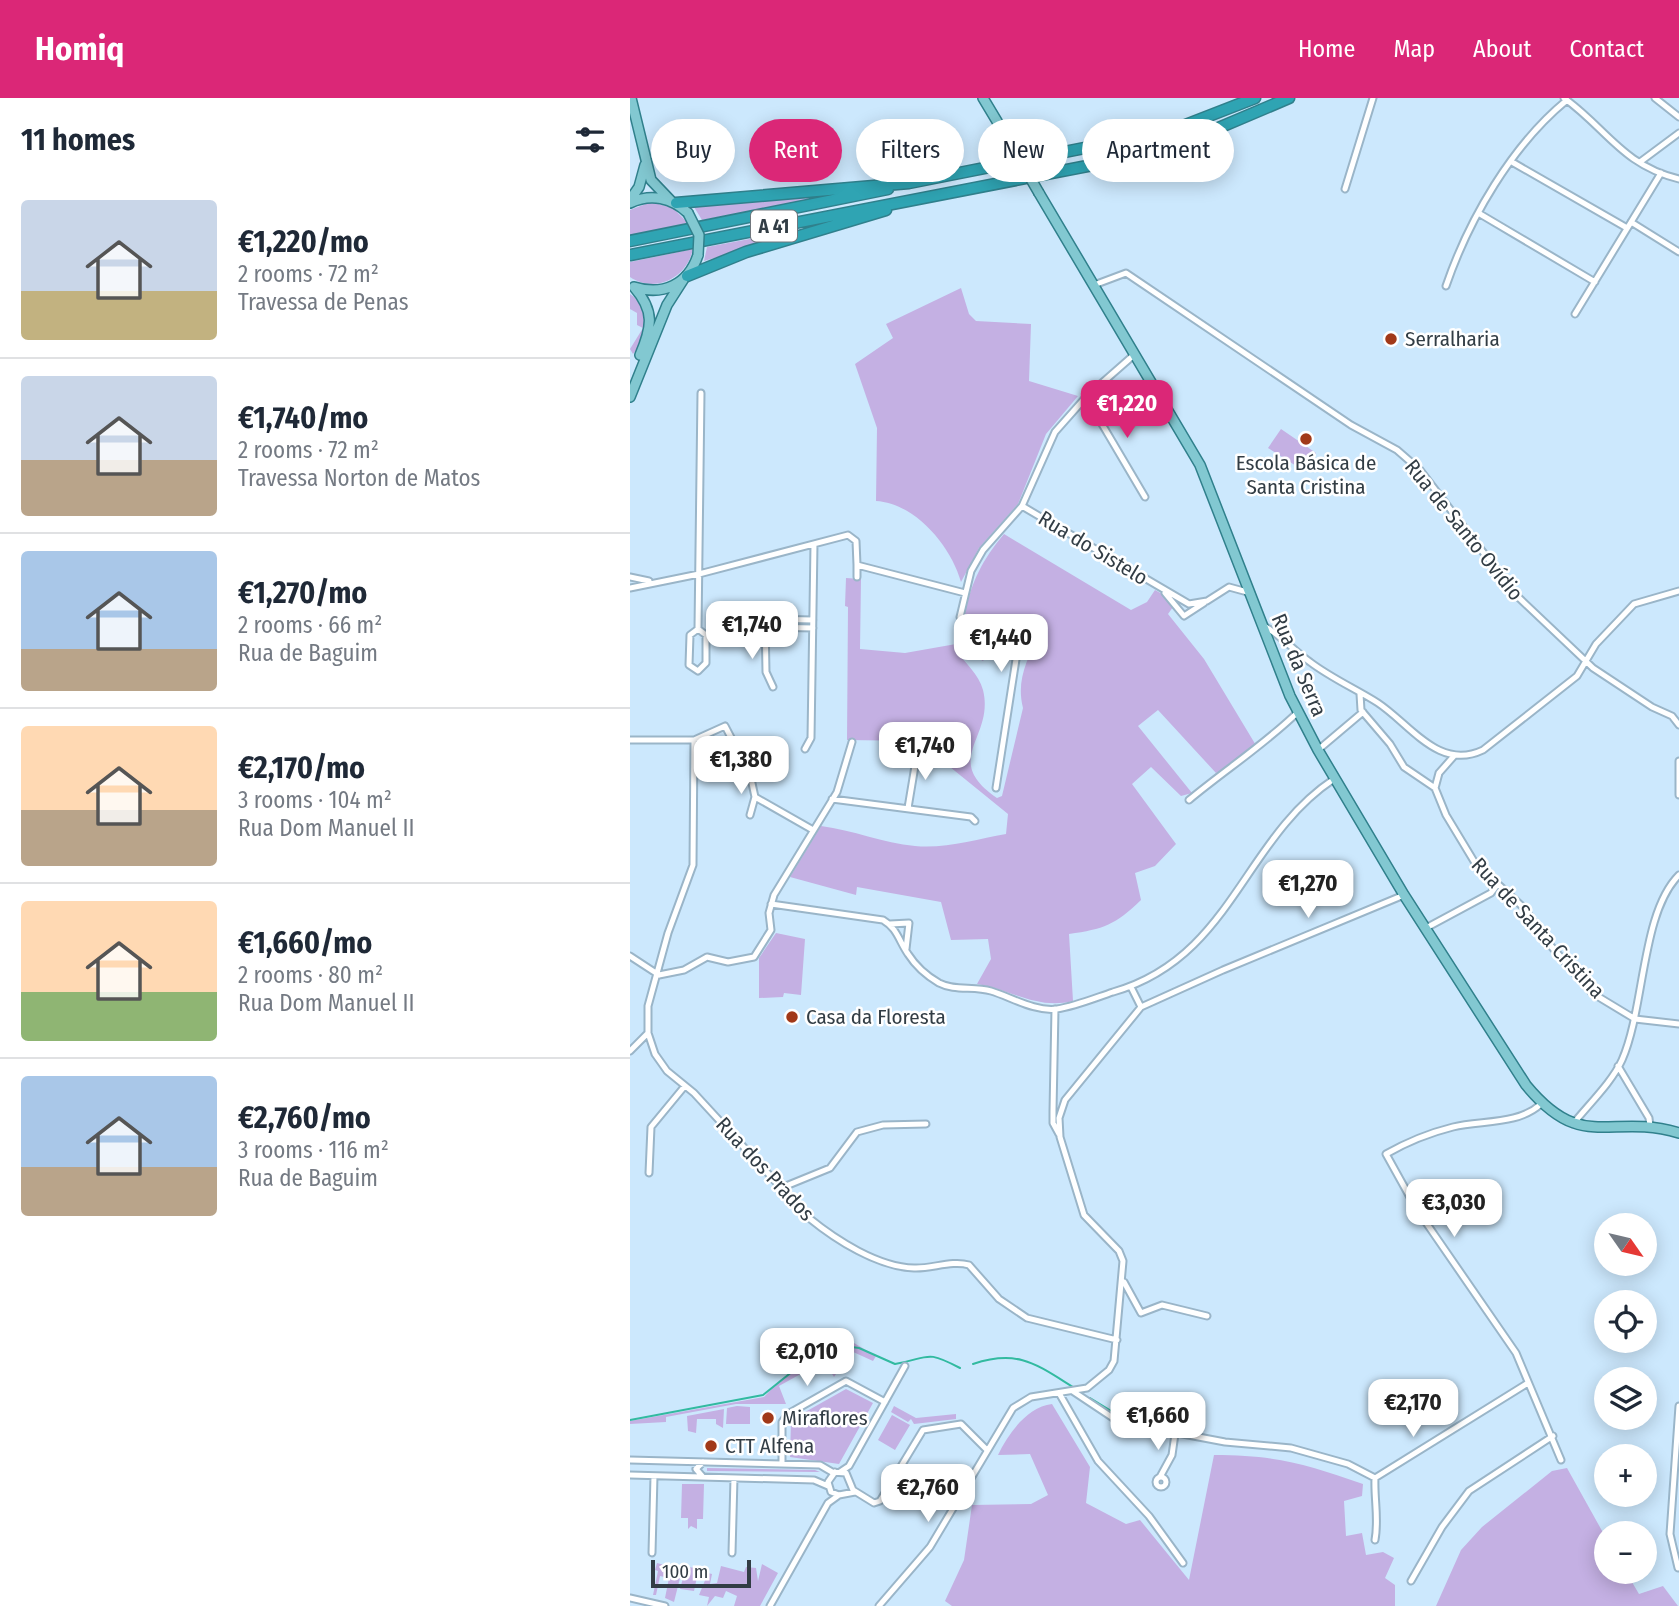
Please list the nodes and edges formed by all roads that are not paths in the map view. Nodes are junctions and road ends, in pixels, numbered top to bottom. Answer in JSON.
{"nodes":[{"id":1,"x":631,"y":98,"type":"edge"},
{"id":2,"x":983,"y":98,"type":"edge"},
{"id":3,"x":1255,"y":98,"type":"edge"},
{"id":4,"x":1289,"y":98,"type":"edge"},
{"id":5,"x":1373,"y":98,"type":"edge"},
{"id":6,"x":1655,"y":98,"type":"edge"},
{"id":7,"x":1566,"y":99,"type":"edge"},
{"id":8,"x":1679,"y":117,"type":"edge"},
{"id":9,"x":1679,"y":132,"type":"edge"},
{"id":10,"x":641,"y":136,"type":"junction"},
{"id":11,"x":630,"y":137,"type":"edge"},
{"id":12,"x":645,"y":159,"type":"junction"},
{"id":13,"x":1512,"y":162,"type":"junction"},
{"id":14,"x":1640,"y":162,"type":"junction"},
{"id":15,"x":1661,"y":173,"type":"junction"},
{"id":16,"x":1679,"y":179,"type":"edge"},
{"id":17,"x":909,"y":183,"type":"junction"},
{"id":18,"x":1345,"y":189,"type":"dead end"},
{"id":19,"x":919,"y":200,"type":"junction"},
{"id":20,"x":630,"y":202,"type":"edge"},
{"id":21,"x":673,"y":202,"type":"junction"},
{"id":22,"x":1480,"y":214,"type":"junction"},
{"id":23,"x":1629,"y":225,"type":"junction"},
{"id":24,"x":630,"y":241,"type":"edge"},
{"id":25,"x":1679,"y":252,"type":"edge"},
{"id":26,"x":630,"y":255,"type":"edge"},
{"id":27,"x":685,"y":278,"type":"junction"},
{"id":28,"x":1595,"y":282,"type":"junction"},
{"id":29,"x":1094,"y":285,"type":"junction"},
{"id":30,"x":632,"y":286,"type":"edge"},
{"id":31,"x":1446,"y":286,"type":"dead end"},
{"id":32,"x":1575,"y":314,"type":"dead end"},
{"id":33,"x":1135,"y":354,"type":"junction"},
{"id":34,"x":630,"y":380,"type":"edge"},
{"id":35,"x":701,"y":393,"type":"dead end"},
{"id":36,"x":630,"y":397,"type":"edge"},
{"id":37,"x":1086,"y":397,"type":"junction"},
{"id":38,"x":1145,"y":497,"type":"dead end"},
{"id":39,"x":1022,"y":506,"type":"junction"},
{"id":40,"x":814,"y":544,"type":"junction"},
{"id":41,"x":857,"y":565,"type":"junction"},
{"id":42,"x":699,"y":574,"type":"junction"},
{"id":43,"x":630,"y":577,"type":"edge"},
{"id":44,"x":856,"y":577,"type":"dead end"},
{"id":45,"x":655,"y":583,"type":"junction"},
{"id":46,"x":630,"y":588,"type":"edge"},
{"id":47,"x":1163,"y":591,"type":"junction"},
{"id":48,"x":1679,"y":591,"type":"edge"},
{"id":49,"x":965,"y":593,"type":"junction"},
{"id":50,"x":1251,"y":593,"type":"junction"},
{"id":51,"x":1207,"y":601,"type":"junction"},
{"id":52,"x":813,"y":620,"type":"junction"},
{"id":53,"x":1264,"y":626,"type":"junction"},
{"id":54,"x":765,"y":627,"type":"junction"},
{"id":55,"x":813,"y":628,"type":"junction"},
{"id":56,"x":698,"y":629,"type":"junction"},
{"id":57,"x":1585,"y":662,"type":"junction"},
{"id":58,"x":773,"y":687,"type":"dead end"},
{"id":59,"x":1360,"y":694,"type":"junction"},
{"id":60,"x":1298,"y":712,"type":"junction"},
{"id":61,"x":1363,"y":712,"type":"junction"},
{"id":62,"x":1679,"y":713,"type":"edge"},
{"id":63,"x":1672,"y":716,"type":"junction"},
{"id":64,"x":1679,"y":725,"type":"edge"},
{"id":65,"x":630,"y":740,"type":"edge"},
{"id":66,"x":694,"y":740,"type":"junction"},
{"id":67,"x":852,"y":742,"type":"dead end"},
{"id":68,"x":918,"y":748,"type":"dead end"},
{"id":69,"x":805,"y":749,"type":"dead end"},
{"id":70,"x":1318,"y":750,"type":"junction"},
{"id":71,"x":1454,"y":756,"type":"junction"},
{"id":72,"x":1679,"y":761,"type":"edge"},
{"id":73,"x":1334,"y":779,"type":"junction"},
{"id":74,"x":996,"y":788,"type":"dead end"},
{"id":75,"x":1435,"y":788,"type":"junction"},
{"id":76,"x":1679,"y":795,"type":"edge"},
{"id":77,"x":755,"y":797,"type":"junction"},
{"id":78,"x":832,"y":799,"type":"junction"},
{"id":79,"x":1189,"y":800,"type":"dead end"},
{"id":80,"x":908,"y":808,"type":"junction"},
{"id":81,"x":750,"y":814,"type":"dead end"},
{"id":82,"x":975,"y":821,"type":"dead end"},
{"id":83,"x":813,"y":830,"type":"junction"},
{"id":84,"x":1679,"y":875,"type":"edge"},
{"id":85,"x":1497,"y":884,"type":"junction"},
{"id":86,"x":1404,"y":895,"type":"junction"},
{"id":87,"x":771,"y":904,"type":"junction"},
{"id":88,"x":890,"y":924,"type":"junction"},
{"id":89,"x":1426,"y":928,"type":"junction"},
{"id":90,"x":906,"y":952,"type":"junction"},
{"id":91,"x":630,"y":956,"type":"edge"},
{"id":92,"x":659,"y":975,"type":"junction"},
{"id":93,"x":1131,"y":987,"type":"junction"},
{"id":94,"x":1141,"y":1007,"type":"junction"},
{"id":95,"x":1055,"y":1009,"type":"junction"},
{"id":96,"x":1635,"y":1019,"type":"junction"},
{"id":97,"x":1679,"y":1024,"type":"edge"},
{"id":98,"x":648,"y":1032,"type":"junction"},
{"id":99,"x":630,"y":1051,"type":"edge"},
{"id":100,"x":1618,"y":1066,"type":"junction"},
{"id":101,"x":684,"y":1087,"type":"junction"},
{"id":102,"x":1542,"y":1104,"type":"junction"},
{"id":103,"x":926,"y":1124,"type":"dead end"},
{"id":104,"x":1573,"y":1125,"type":"junction"},
{"id":105,"x":1650,"y":1126,"type":"junction"},
{"id":106,"x":1679,"y":1133,"type":"edge"},
{"id":107,"x":1060,"y":1137,"type":"junction"},
{"id":108,"x":649,"y":1173,"type":"dead end"},
{"id":109,"x":781,"y":1188,"type":"junction"},
{"id":110,"x":1124,"y":1281,"type":"junction"},
{"id":111,"x":1207,"y":1317,"type":"dead end"},
{"id":112,"x":1117,"y":1340,"type":"junction"},
{"id":113,"x":905,"y":1366,"type":"dead end"},
{"id":114,"x":1528,"y":1383,"type":"junction"},
{"id":115,"x":1073,"y":1392,"type":"junction"},
{"id":116,"x":1059,"y":1393,"type":"junction"},
{"id":117,"x":885,"y":1402,"type":"junction"},
{"id":118,"x":1679,"y":1406,"type":"edge"},
{"id":119,"x":1175,"y":1434,"type":"junction"},
{"id":120,"x":1553,"y":1436,"type":"junction"},
{"id":121,"x":987,"y":1450,"type":"junction"},
{"id":122,"x":630,"y":1460,"type":"edge"},
{"id":123,"x":1561,"y":1460,"type":"dead end"},
{"id":124,"x":683,"y":1461,"type":"junction"},
{"id":125,"x":706,"y":1462,"type":"junction"},
{"id":126,"x":782,"y":1463,"type":"junction"},
{"id":127,"x":849,"y":1466,"type":"junction"},
{"id":128,"x":838,"y":1472,"type":"junction"},
{"id":129,"x":630,"y":1475,"type":"edge"},
{"id":130,"x":653,"y":1476,"type":"junction"},
{"id":131,"x":849,"y":1476,"type":"junction"},
{"id":132,"x":682,"y":1477,"type":"junction"},
{"id":133,"x":706,"y":1477,"type":"junction"},
{"id":134,"x":1160,"y":1477,"type":"dead end"},
{"id":135,"x":734,"y":1478,"type":"junction"},
{"id":136,"x":1376,"y":1478,"type":"junction"},
{"id":137,"x":851,"y":1486,"type":"junction"},
{"id":138,"x":828,"y":1487,"type":"junction"},
{"id":139,"x":847,"y":1492,"type":"junction"},
{"id":140,"x":856,"y":1493,"type":"junction"},
{"id":141,"x":839,"y":1495,"type":"junction"},
{"id":142,"x":828,"y":1503,"type":"junction"},
{"id":143,"x":1375,"y":1540,"type":"dead end"},
{"id":144,"x":652,"y":1553,"type":"dead end"},
{"id":145,"x":732,"y":1553,"type":"dead end"},
{"id":146,"x":1183,"y":1563,"type":"dead end"},
{"id":147,"x":1678,"y":1568,"type":"edge"},
{"id":148,"x":1411,"y":1581,"type":"dead end"},
{"id":149,"x":630,"y":1598,"type":"edge"},
{"id":150,"x":664,"y":1606,"type":"edge"},
{"id":151,"x":770,"y":1606,"type":"edge"},
{"id":152,"x":879,"y":1606,"type":"edge"}],
"edges":[{"from":1,"to":10,"type":"main road"},
{"from":2,"to":29,"type":"main road","name":"Rua da Serra","bridge":true},
{"from":3,"to":17,"type":"highway","number":"A 41"},
{"from":4,"to":19,"type":"highway","number":"A 41"},
{"from":5,"to":18,"type":"street"},
{"from":6,"to":8,"type":"street"},
{"from":7,"to":13,"type":"street"},
{"from":7,"to":14,"type":"street"},
{"from":9,"to":14,"type":"street"},
{"from":10,"to":11,"type":"street"},
{"from":10,"to":12,"type":"main road"},
{"from":12,"to":20,"type":"main road"},
{"from":12,"to":21,"type":"main road"},
{"from":13,"to":22,"type":"street"},
{"from":13,"to":23,"type":"street"},
{"from":14,"to":15,"type":"street"},
{"from":15,"to":16,"type":"street"},
{"from":15,"to":23,"type":"street"},
{"from":17,"to":21,"type":"highway"},
{"from":17,"to":24,"type":"highway","number":"A 41"},
{"from":19,"to":26,"type":"highway","number":"A 41"},
{"from":19,"to":27,"type":"highway"},
{"from":20,"to":21,"type":"main road"},
{"from":21,"to":27,"type":"main road","bridge":true},
{"from":22,"to":28,"type":"street"},
{"from":22,"to":31,"type":"street"},
{"from":23,"to":25,"type":"street"},
{"from":23,"to":28,"type":"street"},
{"from":27,"to":30,"type":"main road"},
{"from":27,"to":36,"type":"main road"},
{"from":28,"to":32,"type":"street"},
{"from":29,"to":33,"type":"main road","name":"Rua da Serra"},
{"from":29,"to":57,"type":"street","name":"Rua de Santo Ovídio"},
{"from":30,"to":34,"type":"main road"},
{"from":33,"to":37,"type":"street"},
{"from":33,"to":50,"type":"main road","name":"Rua da Serra"},
{"from":35,"to":42,"type":"street"},
{"from":37,"to":38,"type":"street"},
{"from":37,"to":39,"type":"street"},
{"from":39,"to":47,"type":"street","name":"Rua do Sistelo"},
{"from":39,"to":49,"type":"street"},
{"from":40,"to":41,"type":"street"},
{"from":40,"to":42,"type":"street"},
{"from":40,"to":52,"type":"street"},
{"from":41,"to":44,"type":"street"},
{"from":41,"to":49,"type":"street"},
{"from":42,"to":45,"type":"street"},
{"from":42,"to":56,"type":"street"},
{"from":43,"to":45,"type":"street"},
{"from":45,"to":46,"type":"street"},
{"from":47,"to":51,"type":"street","name":"Rua do Sistelo"},
{"from":47,"to":51,"type":"street","name":"Rua do Sistelo"},
{"from":48,"to":57,"type":"street"},
{"from":49,"to":74,"type":"street"},
{"from":50,"to":51,"type":"street","name":"Rua do Sistelo"},
{"from":50,"to":53,"type":"main road","name":"Rua da Serra"},
{"from":52,"to":54,"type":"street"},
{"from":52,"to":55,"type":"street"},
{"from":53,"to":59,"type":"street"},
{"from":53,"to":60,"type":"main road","name":"Rua da Serra"},
{"from":54,"to":55,"type":"street"},
{"from":54,"to":58,"type":"street"},
{"from":55,"to":69,"type":"street"},
{"from":56,"to":56,"type":"street"},
{"from":57,"to":63,"type":"street","name":"Rua de Santo Ovídio"},
{"from":57,"to":71,"type":"street"},
{"from":59,"to":61,"type":"street"},
{"from":59,"to":71,"type":"street"},
{"from":60,"to":70,"type":"main road","name":"Rua da Serra"},
{"from":60,"to":79,"type":"street"},
{"from":61,"to":70,"type":"street"},
{"from":61,"to":75,"type":"street"},
{"from":62,"to":63,"type":"street"},
{"from":63,"to":64,"type":"street","name":"Rua de Santo Ovídio"},
{"from":65,"to":66,"type":"street"},
{"from":66,"to":77,"type":"street"},
{"from":66,"to":92,"type":"street","name":"Rua dos Prados"},
{"from":67,"to":78,"type":"street"},
{"from":68,"to":80,"type":"street"},
{"from":70,"to":73,"type":"main road","name":"Rua da Serra"},
{"from":71,"to":75,"type":"street"},
{"from":72,"to":76,"type":"street"},
{"from":73,"to":86,"type":"main road","name":"Rua da Serra"},
{"from":73,"to":93,"type":"street"},
{"from":75,"to":85,"type":"street","name":"Rua de Santa Cristina"},
{"from":77,"to":81,"type":"street"},
{"from":77,"to":83,"type":"street"},
{"from":78,"to":80,"type":"street"},
{"from":78,"to":83,"type":"street"},
{"from":80,"to":82,"type":"street"},
{"from":83,"to":87,"type":"street"},
{"from":84,"to":96,"type":"street"},
{"from":85,"to":89,"type":"street"},
{"from":85,"to":96,"type":"street","name":"Rua de Santa Cristina"},
{"from":86,"to":89,"type":"main road","name":"Rua da Serra"},
{"from":86,"to":94,"type":"street"},
{"from":87,"to":88,"type":"street"},
{"from":87,"to":92,"type":"street"},
{"from":88,"to":90,"type":"street"},
{"from":88,"to":90,"type":"street"},
{"from":89,"to":102,"type":"main road","name":"Rua da Serra"},
{"from":90,"to":95,"type":"street"},
{"from":91,"to":92,"type":"street"},
{"from":92,"to":98,"type":"street","name":"Rua dos Prados"},
{"from":93,"to":94,"type":"street"},
{"from":93,"to":95,"type":"street"},
{"from":94,"to":107,"type":"street"},
{"from":95,"to":107,"type":"street"},
{"from":96,"to":97,"type":"street"},
{"from":96,"to":100,"type":"street"},
{"from":98,"to":99,"type":"street"},
{"from":98,"to":101,"type":"street","name":"Rua dos Prados"},
{"from":100,"to":104,"type":"street"},
{"from":100,"to":105,"type":"street"},
{"from":101,"to":108,"type":"street"},
{"from":101,"to":109,"type":"street","name":"Rua dos Prados"},
{"from":102,"to":104,"type":"main road","name":"Rua da Serra"},
{"from":102,"to":114,"type":"street"},
{"from":103,"to":109,"type":"street"},
{"from":104,"to":105,"type":"main road"},
{"from":105,"to":106,"type":"main road"},
{"from":107,"to":110,"type":"street"},
{"from":109,"to":112,"type":"street","name":"Rua dos Prados"},
{"from":110,"to":111,"type":"street"},
{"from":110,"to":112,"type":"street"},
{"from":112,"to":115,"type":"street"},
{"from":113,"to":117,"type":"street"},
{"from":114,"to":120,"type":"street"},
{"from":114,"to":136,"type":"street"},
{"from":115,"to":116,"type":"street"},
{"from":115,"to":119,"type":"street"},
{"from":116,"to":121,"type":"street"},
{"from":116,"to":146,"type":"street"},
{"from":117,"to":126,"type":"street"},
{"from":117,"to":127,"type":"street"},
{"from":118,"to":147,"type":"street"},
{"from":119,"to":134,"type":"street"},
{"from":119,"to":136,"type":"street"},
{"from":120,"to":123,"type":"street"},
{"from":120,"to":148,"type":"street"},
{"from":121,"to":140,"type":"street"},
{"from":121,"to":152,"type":"street"},
{"from":122,"to":124,"type":"street"},
{"from":124,"to":125,"type":"street"},
{"from":124,"to":132,"type":"street"},
{"from":125,"to":126,"type":"street"},
{"from":125,"to":133,"type":"street"},
{"from":126,"to":128,"type":"street"},
{"from":127,"to":128,"type":"street"},
{"from":127,"to":131,"type":"street"},
{"from":128,"to":131,"type":"street"},
{"from":128,"to":138,"type":"street"},
{"from":129,"to":130,"type":"street"},
{"from":130,"to":132,"type":"street"},
{"from":130,"to":144,"type":"street"},
{"from":131,"to":137,"type":"street"},
{"from":132,"to":133,"type":"street"},
{"from":133,"to":135,"type":"street"},
{"from":135,"to":138,"type":"street"},
{"from":135,"to":145,"type":"street"},
{"from":136,"to":143,"type":"street"},
{"from":137,"to":139,"type":"street"},
{"from":137,"to":140,"type":"street"},
{"from":138,"to":141,"type":"street"},
{"from":138,"to":142,"type":"street"},
{"from":139,"to":140,"type":"street"},
{"from":139,"to":141,"type":"street"},
{"from":141,"to":142,"type":"street"},
{"from":142,"to":151,"type":"street"},
{"from":149,"to":150,"type":"street"}]}
